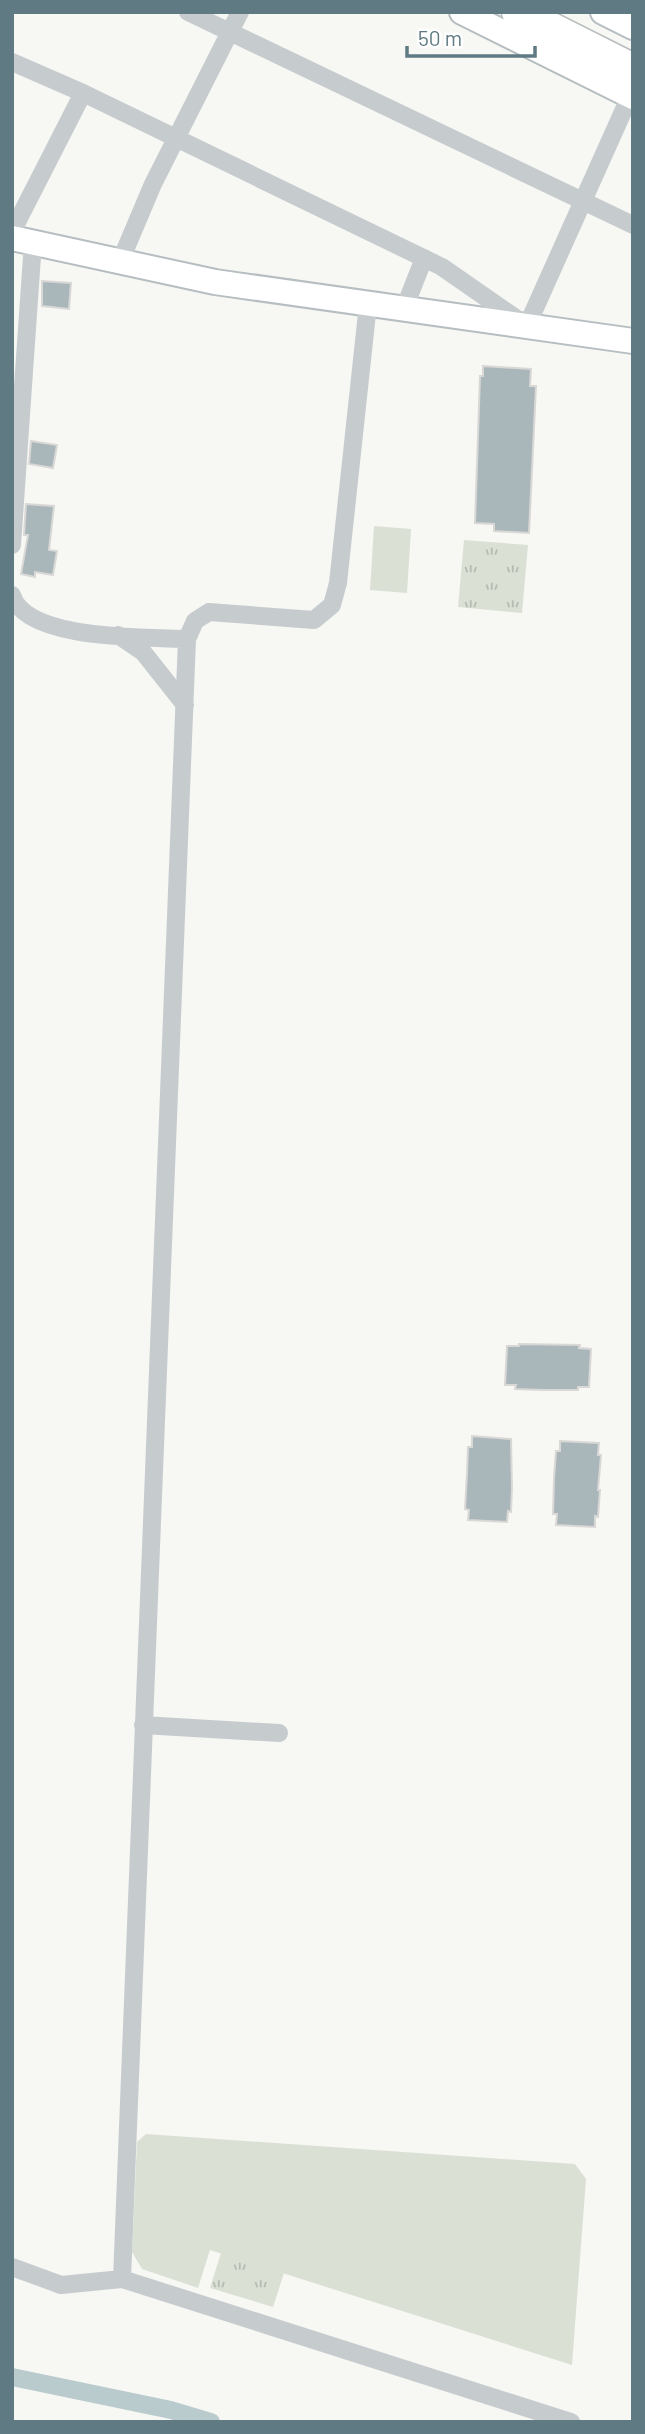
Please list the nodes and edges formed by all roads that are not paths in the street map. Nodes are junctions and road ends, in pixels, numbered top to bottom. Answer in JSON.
{"nodes":[{"id":1,"x":188,"y":12,"type":"edge"},
{"id":2,"x":240,"y":12,"type":"edge"},
{"id":3,"x":462,"y":12,"type":"edge"},
{"id":4,"x":518,"y":12,"type":"edge"},
{"id":5,"x":603,"y":12,"type":"edge"},
{"id":6,"x":633,"y":27,"type":"edge"},
{"id":7,"x":231,"y":32,"type":"junction"},
{"id":8,"x":12,"y":62,"type":"edge"},
{"id":9,"x":632,"y":87,"type":"edge"},
{"id":10,"x":83,"y":93,"type":"junction"},
{"id":11,"x":176,"y":138,"type":"junction"},
{"id":12,"x":583,"y":201,"type":"junction"},
{"id":13,"x":633,"y":225,"type":"edge"},
{"id":14,"x":19,"y":237,"type":"edge"},
{"id":15,"x":424,"y":258,"type":"junction"},
{"id":16,"x":120,"y":262,"type":"junction"},
{"id":17,"x":368,"y":304,"type":"junction"},
{"id":18,"x":404,"y":309,"type":"junction"},
{"id":19,"x":527,"y":326,"type":"junction"},
{"id":20,"x":633,"y":341,"type":"edge"},
{"id":21,"x":12,"y":545,"type":"edge"},
{"id":22,"x":12,"y":595,"type":"edge"},
{"id":23,"x":118,"y":635,"type":"junction"},
{"id":24,"x":187,"y":639,"type":"junction"},
{"id":25,"x":185,"y":705,"type":"junction"},
{"id":26,"x":143,"y":1725,"type":"junction"},
{"id":27,"x":279,"y":1733,"type":"dead end"},
{"id":28,"x":12,"y":2267,"type":"edge"},
{"id":29,"x":122,"y":2279,"type":"junction"},
{"id":30,"x":571,"y":2422,"type":"edge"}],
"edges":[{"from":1,"to":7,"type":"street"},
{"from":2,"to":7,"type":"street"},
{"from":3,"to":9,"type":"street"},
{"from":4,"to":9,"type":"highway"},
{"from":5,"to":6,"type":"street"},
{"from":7,"to":11,"type":"street"},
{"from":7,"to":12,"type":"street"},
{"from":8,"to":10,"type":"street"},
{"from":9,"to":12,"type":"street"},
{"from":10,"to":11,"type":"street"},
{"from":10,"to":14,"type":"street"},
{"from":11,"to":15,"type":"street"},
{"from":11,"to":16,"type":"street"},
{"from":12,"to":13,"type":"street"},
{"from":12,"to":19,"type":"street"},
{"from":14,"to":16,"type":"street"},
{"from":14,"to":21,"type":"street"},
{"from":15,"to":18,"type":"street"},
{"from":15,"to":19,"type":"street"},
{"from":16,"to":17,"type":"street"},
{"from":17,"to":18,"type":"street"},
{"from":17,"to":24,"type":"street"},
{"from":18,"to":19,"type":"street"},
{"from":19,"to":20,"type":"street"},
{"from":22,"to":23,"type":"street"},
{"from":23,"to":24,"type":"street"},
{"from":23,"to":25,"type":"street"},
{"from":24,"to":25,"type":"street"},
{"from":25,"to":26,"type":"street"},
{"from":26,"to":27,"type":"street"},
{"from":26,"to":29,"type":"street"},
{"from":28,"to":29,"type":"street"},
{"from":29,"to":30,"type":"street"}]}
